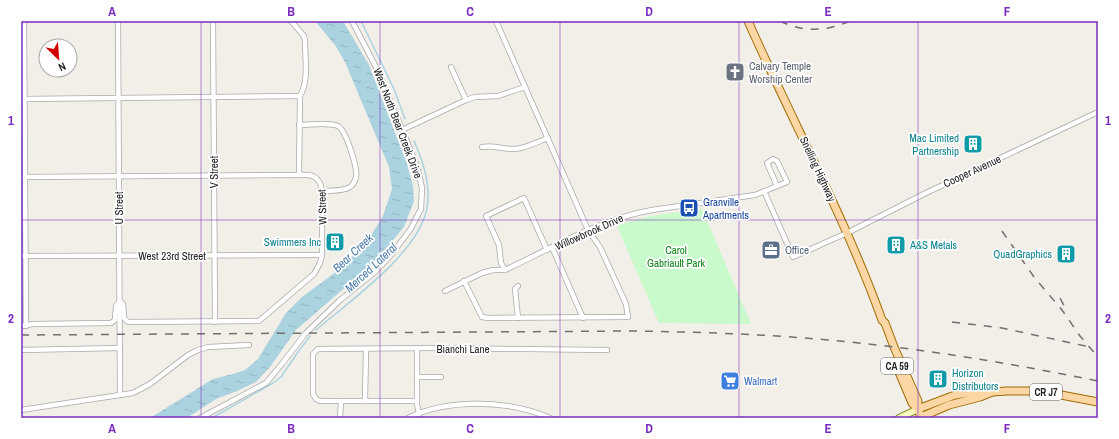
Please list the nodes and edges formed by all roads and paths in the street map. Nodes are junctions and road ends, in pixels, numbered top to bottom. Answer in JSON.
{"nodes":[{"id":1,"x":24,"y":21,"type":"edge"},
{"id":2,"x":118,"y":21,"type":"edge"},
{"id":3,"x":213,"y":21,"type":"edge"},
{"id":4,"x":291,"y":21,"type":"edge"},
{"id":5,"x":352,"y":21,"type":"edge"},
{"id":6,"x":496,"y":21,"type":"edge"},
{"id":7,"x":748,"y":21,"type":"edge"},
{"id":8,"x":451,"y":67,"type":"dead end"},
{"id":9,"x":525,"y":87,"type":"junction"},
{"id":10,"x":300,"y":96,"type":"junction"},
{"id":11,"x":213,"y":97,"type":"junction"},
{"id":12,"x":119,"y":98,"type":"junction"},
{"id":13,"x":23,"y":99,"type":"edge"},
{"id":14,"x":466,"y":100,"type":"junction"},
{"id":15,"x":1098,"y":112,"type":"edge"},
{"id":16,"x":298,"y":125,"type":"junction"},
{"id":17,"x":402,"y":130,"type":"junction"},
{"id":18,"x":548,"y":138,"type":"junction"},
{"id":19,"x":482,"y":147,"type":"dead end"},
{"id":20,"x":214,"y":176,"type":"junction"},
{"id":21,"x":299,"y":176,"type":"junction"},
{"id":22,"x":23,"y":177,"type":"edge"},
{"id":23,"x":119,"y":177,"type":"junction"},
{"id":24,"x":777,"y":186,"type":"junction"},
{"id":25,"x":322,"y":191,"type":"junction"},
{"id":26,"x":764,"y":191,"type":"junction"},
{"id":27,"x":588,"y":230,"type":"junction"},
{"id":28,"x":847,"y":233,"type":"junction"},
{"id":29,"x":552,"y":247,"type":"junction"},
{"id":30,"x":547,"y":250,"type":"junction"},
{"id":31,"x":214,"y":255,"type":"junction"},
{"id":32,"x":322,"y":255,"type":"junction"},
{"id":33,"x":23,"y":256,"type":"edge"},
{"id":34,"x":120,"y":256,"type":"junction"},
{"id":35,"x":505,"y":270,"type":"junction"},
{"id":36,"x":464,"y":281,"type":"junction"},
{"id":37,"x":518,"y":286,"type":"dead end"},
{"id":38,"x":445,"y":290,"type":"dead end"},
{"id":39,"x":120,"y":301,"type":"junction"},
{"id":40,"x":518,"y":318,"type":"junction"},
{"id":41,"x":583,"y":318,"type":"junction"},
{"id":42,"x":215,"y":322,"type":"junction"},
{"id":43,"x":24,"y":326,"type":"edge"},
{"id":44,"x":249,"y":345,"type":"dead end"},
{"id":45,"x":120,"y":348,"type":"junction"},
{"id":46,"x":366,"y":349,"type":"junction"},
{"id":47,"x":417,"y":349,"type":"junction"},
{"id":48,"x":21,"y":350,"type":"edge"},
{"id":49,"x":607,"y":350,"type":"dead end"},
{"id":50,"x":417,"y":377,"type":"junction"},
{"id":51,"x":441,"y":377,"type":"dead end"},
{"id":52,"x":992,"y":392,"type":"junction"},
{"id":53,"x":120,"y":395,"type":"junction"},
{"id":54,"x":365,"y":400,"type":"junction"},
{"id":55,"x":417,"y":400,"type":"junction"},
{"id":56,"x":341,"y":401,"type":"junction"},
{"id":57,"x":1098,"y":402,"type":"edge"},
{"id":58,"x":918,"y":409,"type":"junction"},
{"id":59,"x":21,"y":410,"type":"edge"},
{"id":60,"x":419,"y":414,"type":"junction"},
{"id":61,"x":200,"y":418,"type":"edge"},
{"id":62,"x":340,"y":418,"type":"edge"},
{"id":63,"x":408,"y":418,"type":"edge"},
{"id":64,"x":550,"y":418,"type":"edge"},
{"id":65,"x":899,"y":418,"type":"edge"},
{"id":66,"x":920,"y":418,"type":"edge"}],
"edges":[{"from":1,"to":13,"type":"street"},
{"from":2,"to":12,"type":"street","name":"U Street"},
{"from":3,"to":11,"type":"street","name":"V Street"},
{"from":4,"to":10,"type":"street"},
{"from":5,"to":17,"type":"street","name":"West North Bear Creek Drive"},
{"from":6,"to":9,"type":"street"},
{"from":7,"to":28,"type":"main road","name":"Snelling Highway","number":"CA 59"},
{"from":8,"to":14,"type":"street"},
{"from":9,"to":14,"type":"street"},
{"from":9,"to":18,"type":"street"},
{"from":10,"to":11,"type":"street"},
{"from":10,"to":16,"type":"street"},
{"from":11,"to":12,"type":"street"},
{"from":11,"to":20,"type":"street","name":"V Street"},
{"from":12,"to":13,"type":"street"},
{"from":12,"to":23,"type":"street","name":"U Street"},
{"from":13,"to":22,"type":"street"},
{"from":14,"to":17,"type":"street"},
{"from":15,"to":28,"type":"street","name":"Cooper Avenue"},
{"from":16,"to":21,"type":"street"},
{"from":16,"to":25,"type":"street"},
{"from":17,"to":61,"type":"street","name":"West North Bear Creek Drive"},
{"from":18,"to":19,"type":"street"},
{"from":18,"to":27,"type":"street"},
{"from":20,"to":21,"type":"street"},
{"from":20,"to":23,"type":"street"},
{"from":20,"to":31,"type":"street","name":"V Street"},
{"from":21,"to":25,"type":"street","name":"W Street"},
{"from":22,"to":23,"type":"street"},
{"from":22,"to":33,"type":"street"},
{"from":23,"to":34,"type":"street","name":"U Street"},
{"from":24,"to":24,"type":"street"},
{"from":24,"to":26,"type":"street","name":"Willowbrook Drive"},
{"from":25,"to":32,"type":"street","name":"W Street"},
{"from":26,"to":27,"type":"street","name":"Willowbrook Drive"},
{"from":26,"to":28,"type":"street"},
{"from":27,"to":29,"type":"street","name":"Willowbrook Drive"},
{"from":27,"to":41,"type":"street"},
{"from":28,"to":58,"type":"main road","name":"Snelling Highway","number":"CA 59"},
{"from":29,"to":30,"type":"street","name":"Willowbrook Drive"},
{"from":29,"to":41,"type":"street"},
{"from":30,"to":35,"type":"street","name":"Willowbrook Drive"},
{"from":30,"to":35,"type":"street"},
{"from":31,"to":32,"type":"street","name":"West 23rd Street"},
{"from":31,"to":34,"type":"street","name":"West 23rd Street"},
{"from":31,"to":42,"type":"street","name":"V Street"},
{"from":32,"to":42,"type":"street","name":"W Street"},
{"from":33,"to":34,"type":"street","name":"West 23rd Street"},
{"from":33,"to":43,"type":"street"},
{"from":34,"to":39,"type":"street","name":"U Street"},
{"from":35,"to":36,"type":"street","name":"Willowbrook Drive"},
{"from":36,"to":38,"type":"street","name":"Willowbrook Drive"},
{"from":36,"to":40,"type":"street"},
{"from":37,"to":40,"type":"street"},
{"from":39,"to":42,"type":"street"},
{"from":39,"to":43,"type":"street"},
{"from":39,"to":45,"type":"street","name":"U Street"},
{"from":40,"to":41,"type":"street"},
{"from":44,"to":53,"type":"street"},
{"from":45,"to":48,"type":"street"},
{"from":45,"to":53,"type":"street","name":"U Street"},
{"from":46,"to":47,"type":"street","name":"Bianchi Lane"},
{"from":46,"to":54,"type":"street"},
{"from":46,"to":56,"type":"street","name":"Bianchi Lane"},
{"from":47,"to":49,"type":"street","name":"Bianchi Lane"},
{"from":47,"to":50,"type":"street"},
{"from":50,"to":51,"type":"street"},
{"from":50,"to":55,"type":"street"},
{"from":52,"to":57,"type":"main road","number":"CR J7"},
{"from":52,"to":58,"type":"main road","number":"CR J7"},
{"from":52,"to":66,"type":"main road","number":"CR J7"},
{"from":53,"to":59,"type":"street"},
{"from":54,"to":55,"type":"street"},
{"from":54,"to":56,"type":"street"},
{"from":55,"to":60,"type":"street"},
{"from":56,"to":62,"type":"street"},
{"from":58,"to":65,"type":"main road"},
{"from":58,"to":66,"type":"main road","name":"Snelling Highway","number":"CA 59"},
{"from":60,"to":63,"type":"street"},
{"from":60,"to":64,"type":"street"}]}
